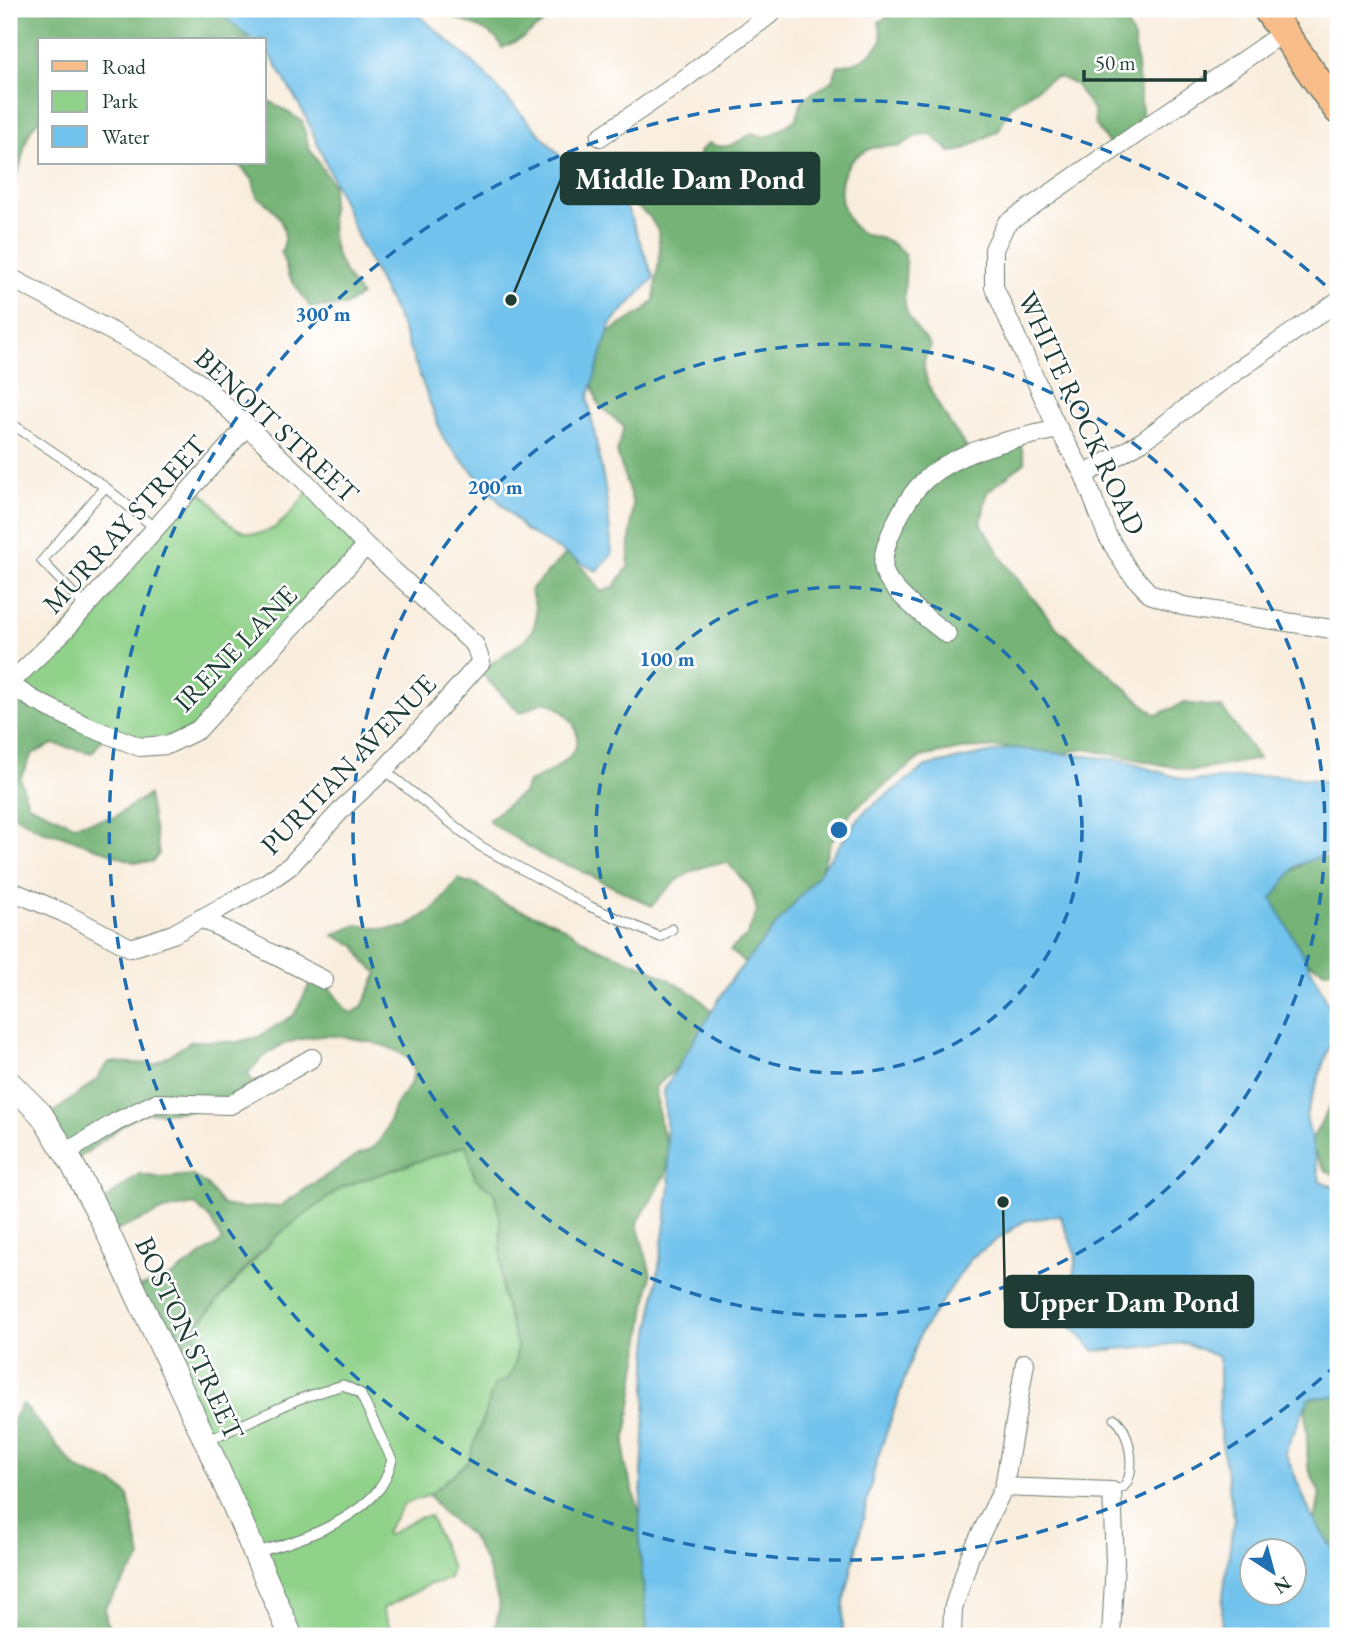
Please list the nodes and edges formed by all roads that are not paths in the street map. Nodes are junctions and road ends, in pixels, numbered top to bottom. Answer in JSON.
{"nodes":[{"id":1,"x":777,"y":9,"type":"edge"},
{"id":2,"x":1267,"y":9,"type":"edge"},
{"id":3,"x":1284,"y":32,"type":"junction"},
{"id":4,"x":1338,"y":110,"type":"edge"},
{"id":5,"x":600,"y":137,"type":"dead end"},
{"id":6,"x":9,"y":277,"type":"edge"},
{"id":7,"x":1338,"y":301,"type":"edge"},
{"id":8,"x":9,"y":422,"type":"edge"},
{"id":9,"x":246,"y":427,"type":"junction"},
{"id":10,"x":1058,"y":429,"type":"junction"},
{"id":11,"x":1084,"y":475,"type":"junction"},
{"id":12,"x":105,"y":487,"type":"junction"},
{"id":13,"x":155,"y":528,"type":"junction"},
{"id":14,"x":366,"y":546,"type":"junction"},
{"id":15,"x":85,"y":606,"type":"junction"},
{"id":16,"x":1338,"y":631,"type":"edge"},
{"id":17,"x":947,"y":634,"type":"dead end"},
{"id":18,"x":479,"y":653,"type":"joint"},
{"id":19,"x":9,"y":684,"type":"edge"},
{"id":20,"x":384,"y":771,"type":"junction"},
{"id":21,"x":9,"y":890,"type":"edge"},
{"id":22,"x":201,"y":918,"type":"junction"},
{"id":23,"x":672,"y":929,"type":"dead end"},
{"id":24,"x":324,"y":979,"type":"dead end"},
{"id":25,"x":313,"y":1058,"type":"dead end"},
{"id":26,"x":9,"y":1082,"type":"edge"},
{"id":27,"x":65,"y":1153,"type":"junction"},
{"id":28,"x":1025,"y":1363,"type":"dead end"},
{"id":29,"x":1115,"y":1419,"type":"dead end"},
{"id":30,"x":206,"y":1441,"type":"junction"},
{"id":31,"x":1004,"y":1487,"type":"junction"},
{"id":32,"x":1112,"y":1491,"type":"junction"},
{"id":33,"x":256,"y":1552,"type":"junction"},
{"id":34,"x":291,"y":1636,"type":"edge"},
{"id":35,"x":952,"y":1636,"type":"edge"},
{"id":36,"x":1111,"y":1636,"type":"edge"}],
"edges":[{"from":1,"to":5,"type":"street"},
{"from":2,"to":3,"type":"main road"},
{"from":3,"to":4,"type":"main road"},
{"from":3,"to":10,"type":"street","name":"WHITE ROCK ROAD"},
{"from":6,"to":9,"type":"street","name":"BENOIT STREET"},
{"from":7,"to":11,"type":"street"},
{"from":8,"to":12,"type":"lane"},
{"from":9,"to":13,"type":"street","name":"MURRAY STREET"},
{"from":9,"to":14,"type":"street","name":"BENOIT STREET"},
{"from":10,"to":11,"type":"street","name":"WHITE ROCK ROAD"},
{"from":10,"to":17,"type":"street"},
{"from":11,"to":16,"type":"street","name":"WHITE ROCK ROAD"},
{"from":12,"to":13,"type":"lane"},
{"from":12,"to":15,"type":"lane"},
{"from":13,"to":15,"type":"street","name":"MURRAY STREET"},
{"from":14,"to":18,"type":"street","name":"BENOIT STREET"},
{"from":14,"to":19,"type":"street","name":"IRENE LANE"},
{"from":15,"to":19,"type":"street","name":"MURRAY STREET"},
{"from":18,"to":20,"type":"street","name":"PURITAN AVENUE"},
{"from":20,"to":22,"type":"street","name":"PURITAN AVENUE"},
{"from":20,"to":23,"type":"lane"},
{"from":21,"to":22,"type":"street","name":"PURITAN AVENUE"},
{"from":22,"to":24,"type":"street"},
{"from":25,"to":27,"type":"street"},
{"from":26,"to":27,"type":"street","name":"BOSTON STREET"},
{"from":27,"to":30,"type":"street","name":"BOSTON STREET"},
{"from":28,"to":31,"type":"street"},
{"from":29,"to":32,"type":"lane"},
{"from":30,"to":33,"type":"street","name":"BOSTON STREET"},
{"from":30,"to":33,"type":"lane"},
{"from":31,"to":32,"type":"street"},
{"from":31,"to":35,"type":"street"},
{"from":32,"to":36,"type":"street"},
{"from":33,"to":34,"type":"street","name":"BOSTON STREET"}]}
